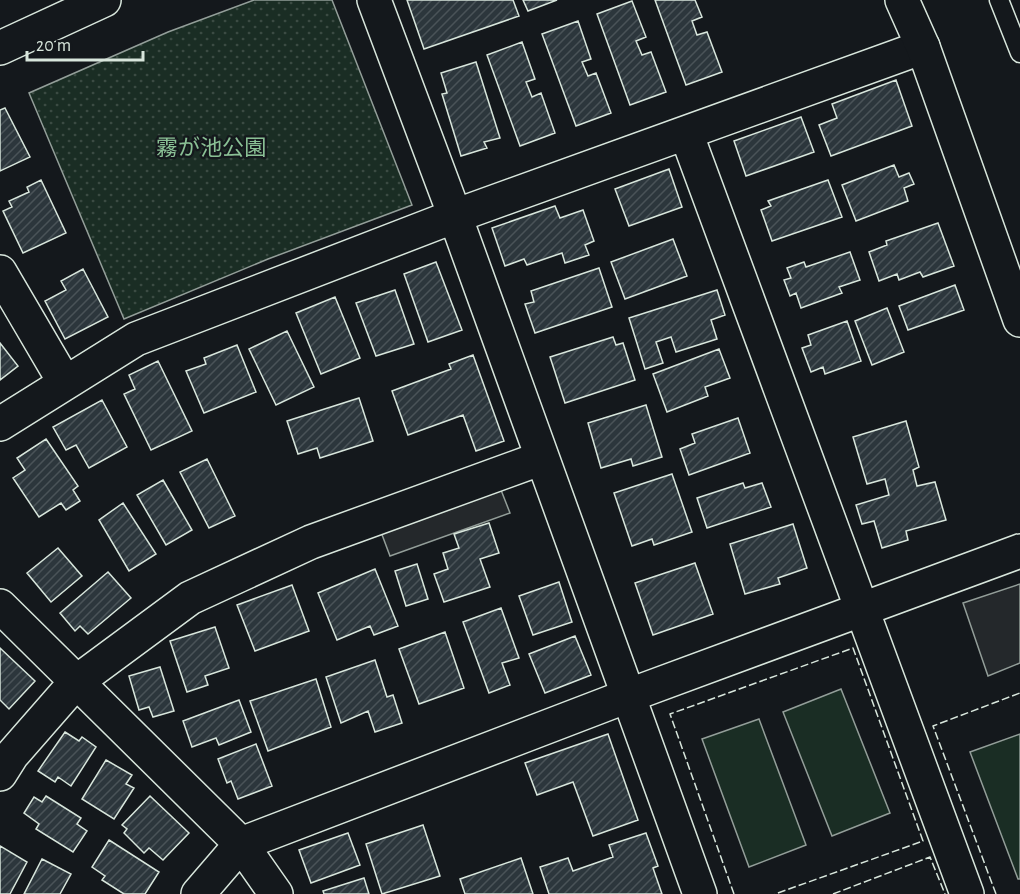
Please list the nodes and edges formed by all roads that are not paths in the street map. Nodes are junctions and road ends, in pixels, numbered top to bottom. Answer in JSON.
{"nodes":[{"id":1,"x":104,"y":0,"type":"edge"},
{"id":2,"x":374,"y":0,"type":"edge"},
{"id":3,"x":902,"y":0,"type":"edge"},
{"id":4,"x":999,"y":0,"type":"edge"},
{"id":5,"x":923,"y":47,"type":"junction"},
{"id":6,"x":0,"y":48,"type":"edge"},
{"id":7,"x":1020,"y":53,"type":"edge"},
{"id":8,"x":686,"y":133,"type":"junction"},
{"id":9,"x":455,"y":216,"type":"junction"},
{"id":10,"x":0,"y":272,"type":"edge"},
{"id":11,"x":1020,"y":320,"type":"edge"},
{"id":12,"x":65,"y":384,"type":"junction"},
{"id":13,"x":0,"y":424,"type":"edge"},
{"id":14,"x":542,"y":458,"type":"junction"},
{"id":15,"x":1020,"y":551,"type":"edge"},
{"id":16,"x":0,"y":606,"type":"edge"},
{"id":17,"x":863,"y":609,"type":"junction"},
{"id":18,"x":75,"y":683,"type":"junction"},
{"id":19,"x":630,"y":696,"type":"junction"},
{"id":20,"x":0,"y":774,"type":"edge"},
{"id":21,"x":241,"y":844,"type":"junction"},
{"id":22,"x":198,"y":894,"type":"edge"},
{"id":23,"x":276,"y":894,"type":"edge"},
{"id":24,"x":700,"y":894,"type":"edge"},
{"id":25,"x":967,"y":894,"type":"edge"}],
"edges":[{"from":1,"to":6,"type":"street"},
{"from":2,"to":9,"type":"street"},
{"from":3,"to":5,"type":"street"},
{"from":4,"to":7,"type":"lane"},
{"from":5,"to":8,"type":"street"},
{"from":5,"to":11,"type":"street"},
{"from":8,"to":9,"type":"street"},
{"from":8,"to":17,"type":"street"},
{"from":9,"to":12,"type":"street"},
{"from":9,"to":14,"type":"street"},
{"from":10,"to":12,"type":"street"},
{"from":12,"to":13,"type":"street"},
{"from":14,"to":18,"type":"street"},
{"from":14,"to":19,"type":"street"},
{"from":15,"to":17,"type":"street"},
{"from":16,"to":18,"type":"street"},
{"from":17,"to":19,"type":"street"},
{"from":17,"to":25,"type":"street"},
{"from":18,"to":20,"type":"street"},
{"from":18,"to":21,"type":"street"},
{"from":19,"to":21,"type":"street"},
{"from":19,"to":24,"type":"street"},
{"from":21,"to":22,"type":"street"},
{"from":21,"to":23,"type":"street"}]}
